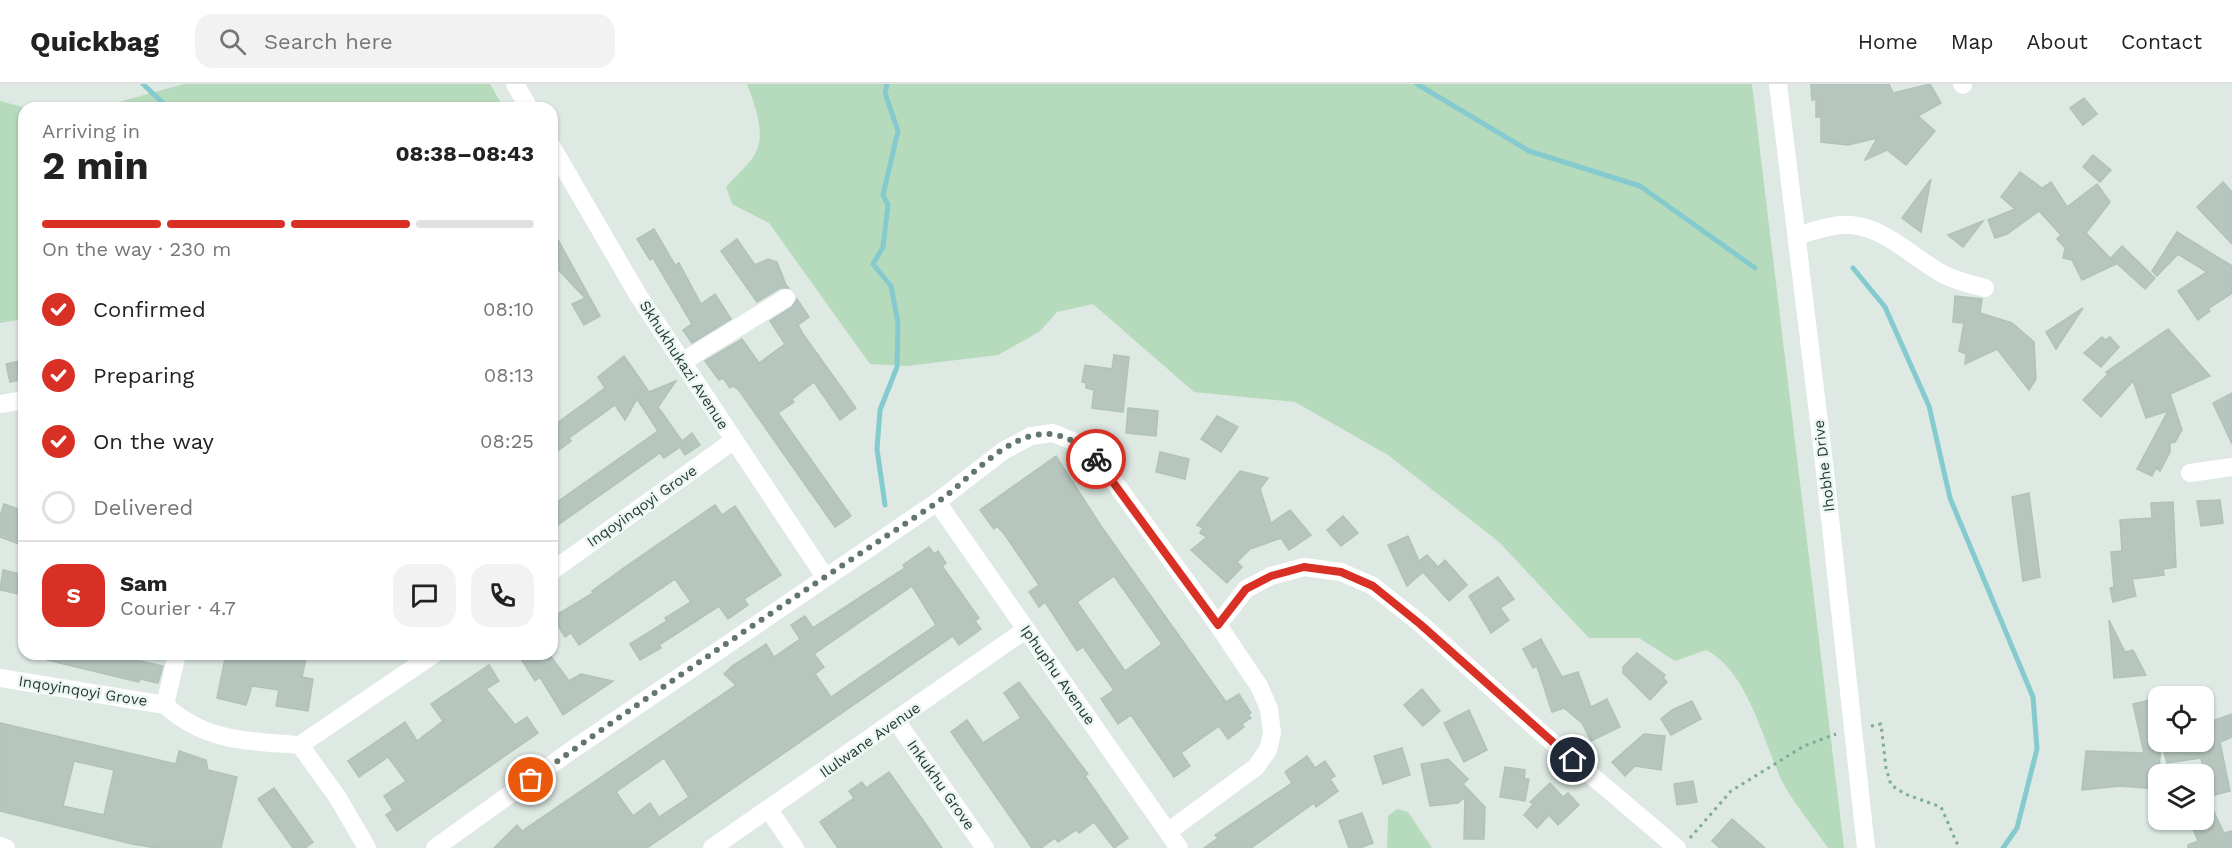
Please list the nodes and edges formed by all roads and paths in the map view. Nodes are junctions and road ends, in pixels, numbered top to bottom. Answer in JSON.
{"nodes":[{"id":1,"x":515,"y":84,"type":"edge"},
{"id":2,"x":1778,"y":84,"type":"edge"},
{"id":3,"x":526,"y":102,"type":"edge"},
{"id":4,"x":558,"y":157,"type":"edge"},
{"id":5,"x":1797,"y":236,"type":"junction"},
{"id":6,"x":1985,"y":288,"type":"dead end"},
{"id":7,"x":786,"y":298,"type":"dead end"},
{"id":8,"x":682,"y":362,"type":"junction"},
{"id":9,"x":18,"y":401,"type":"edge"},
{"id":10,"x":0,"y":404,"type":"edge"},
{"id":11,"x":733,"y":441,"type":"junction"},
{"id":12,"x":2232,"y":467,"type":"edge"},
{"id":13,"x":2190,"y":473,"type":"dead end"},
{"id":14,"x":937,"y":502,"type":"junction"},
{"id":15,"x":558,"y":567,"type":"edge"},
{"id":16,"x":825,"y":578,"type":"junction"},
{"id":17,"x":1218,"y":625,"type":"junction"},
{"id":18,"x":1026,"y":630,"type":"junction"},
{"id":19,"x":176,"y":660,"type":"edge"},
{"id":20,"x":425,"y":660,"type":"edge"},
{"id":21,"x":0,"y":678,"type":"edge"},
{"id":22,"x":165,"y":705,"type":"junction"},
{"id":23,"x":897,"y":722,"type":"junction"},
{"id":24,"x":1853,"y":729,"type":"junction"},
{"id":25,"x":300,"y":745,"type":"junction"},
{"id":26,"x":769,"y":810,"type":"junction"},
{"id":27,"x":1169,"y":831,"type":"junction"},
{"id":28,"x":1692,"y":836,"type":"dead end"},
{"id":29,"x":0,"y":846,"type":"edge"},
{"id":30,"x":6,"y":848,"type":"edge"},
{"id":31,"x":367,"y":848,"type":"edge"},
{"id":32,"x":435,"y":848,"type":"edge"},
{"id":33,"x":712,"y":848,"type":"edge"},
{"id":34,"x":795,"y":848,"type":"edge"},
{"id":35,"x":985,"y":848,"type":"edge"},
{"id":36,"x":1179,"y":848,"type":"edge"},
{"id":37,"x":1677,"y":848,"type":"edge"},
{"id":38,"x":1866,"y":848,"type":"edge"},
{"id":39,"x":1959,"y":848,"type":"edge"}],
"edges":[{"from":1,"to":3,"type":"street"},
{"from":2,"to":5,"type":"street","name":"Ihobhe Drive"},
{"from":4,"to":8,"type":"street","name":"Skhukhukazi Avenue"},
{"from":5,"to":6,"type":"street"},
{"from":5,"to":24,"type":"street","name":"Ihobhe Drive"},
{"from":7,"to":8,"type":"street"},
{"from":8,"to":11,"type":"street","name":"Skhukhukazi Avenue"},
{"from":9,"to":10,"type":"street"},
{"from":11,"to":15,"type":"street","name":"Inqoyinqoyi Grove"},
{"from":11,"to":16,"type":"street","name":"Skhukhukazi Avenue"},
{"from":12,"to":13,"type":"street"},
{"from":14,"to":16,"type":"street"},
{"from":14,"to":17,"type":"street"},
{"from":14,"to":18,"type":"street","name":"Iphuphu Avenue"},
{"from":16,"to":32,"type":"street"},
{"from":17,"to":27,"type":"street"},
{"from":17,"to":37,"type":"street"},
{"from":18,"to":23,"type":"street","name":"Ilulwane Avenue"},
{"from":18,"to":27,"type":"street","name":"Iphuphu Avenue"},
{"from":19,"to":22,"type":"street"},
{"from":20,"to":25,"type":"street"},
{"from":21,"to":22,"type":"street","name":"Inqoyinqoyi Grove"},
{"from":22,"to":25,"type":"street","name":"Inqoyinqoyi Grove"},
{"from":23,"to":26,"type":"street","name":"Ilulwane Avenue"},
{"from":23,"to":35,"type":"street","name":"Inkukhu Grove"},
{"from":24,"to":28,"type":"path"},
{"from":24,"to":38,"type":"street","name":"Ihobhe Drive"},
{"from":24,"to":39,"type":"path"},
{"from":25,"to":31,"type":"street"},
{"from":26,"to":33,"type":"street","name":"Ilulwane Avenue"},
{"from":26,"to":34,"type":"street"},
{"from":27,"to":36,"type":"street","name":"Iphuphu Avenue"},
{"from":29,"to":30,"type":"street"}]}
